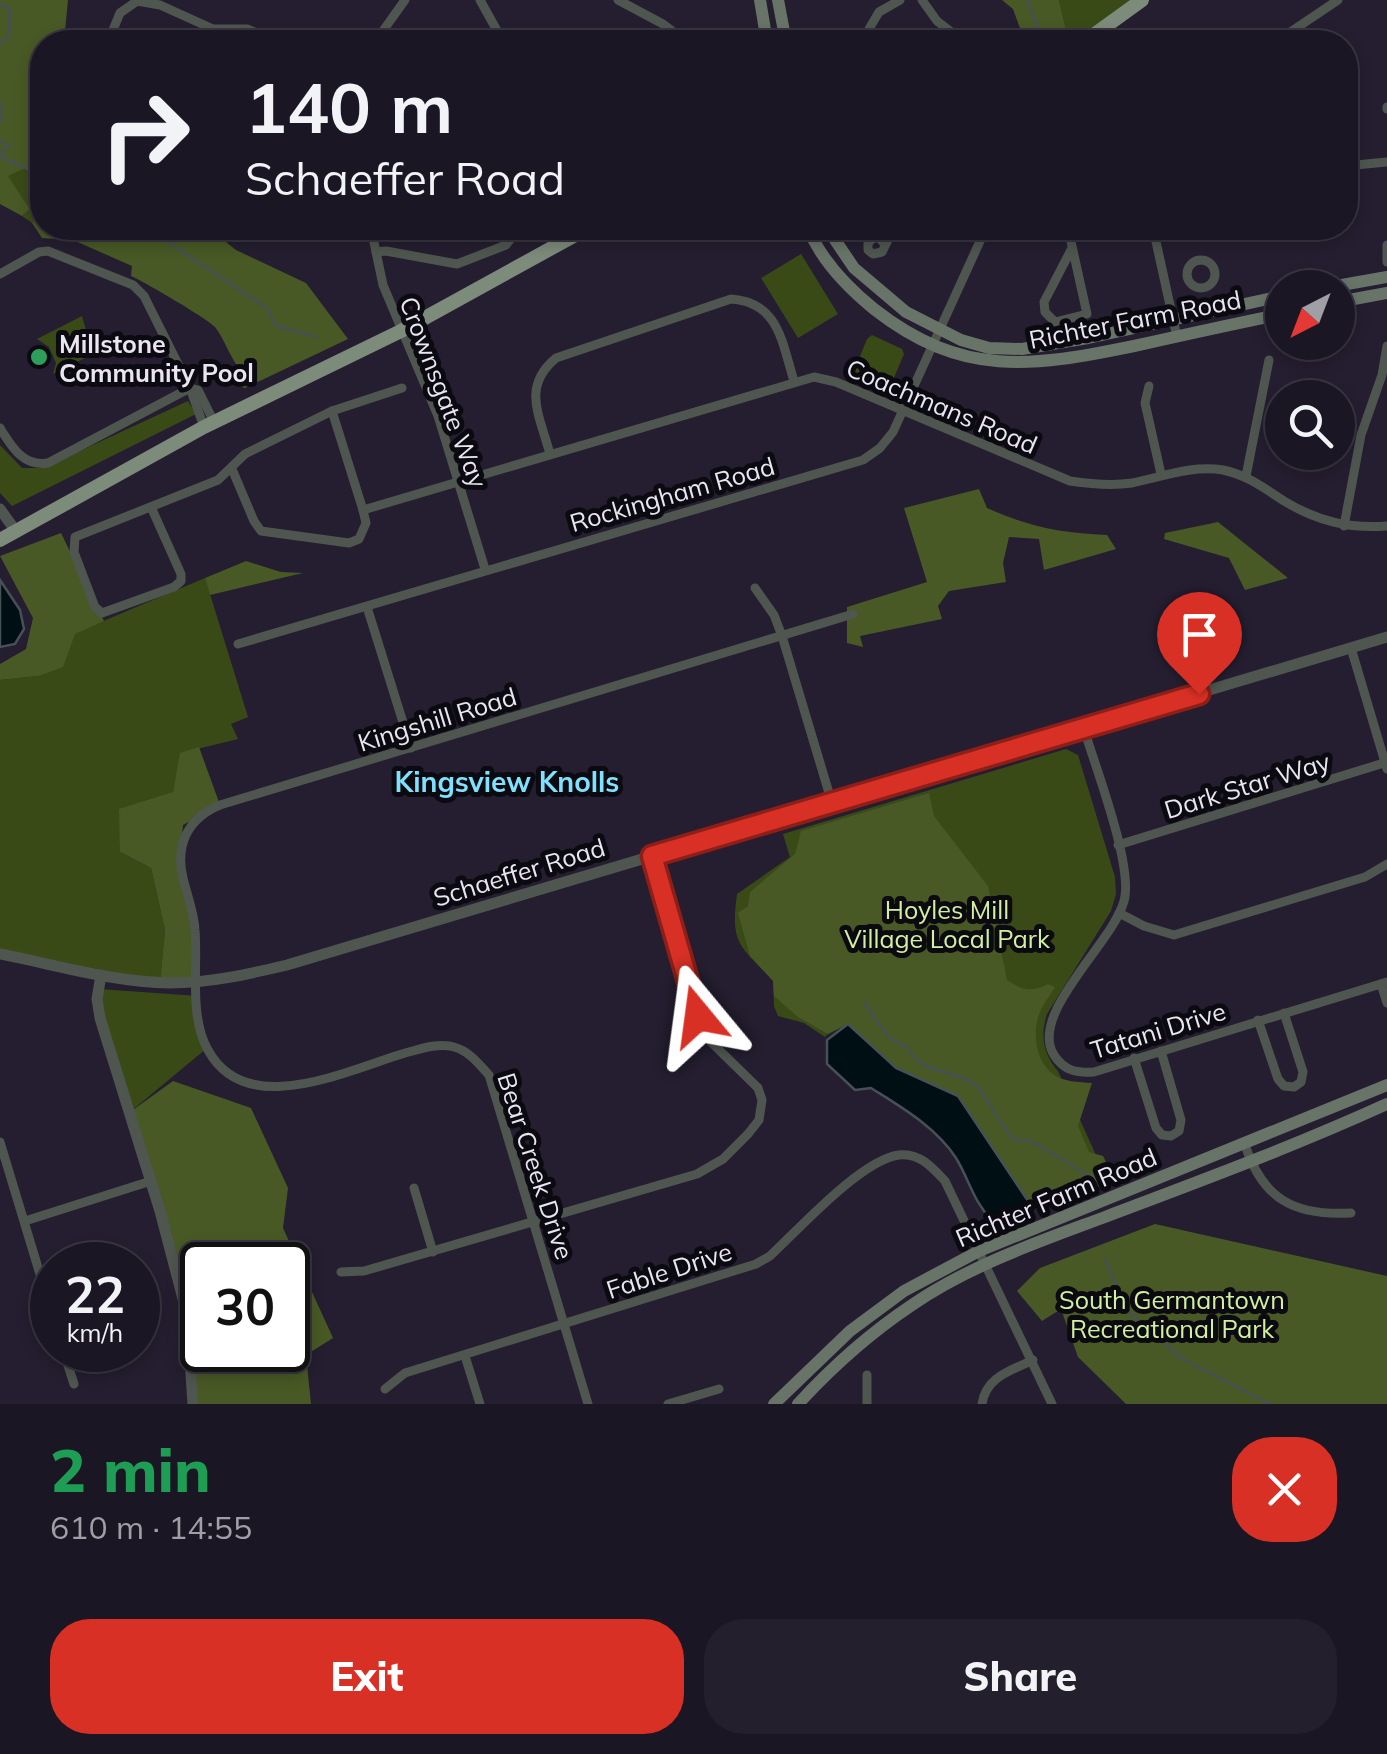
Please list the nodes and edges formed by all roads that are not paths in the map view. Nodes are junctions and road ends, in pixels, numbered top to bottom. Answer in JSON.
{"nodes":[{"id":1,"x":480,"y":0,"type":"edge"},
{"id":2,"x":618,"y":0,"type":"edge"},
{"id":3,"x":649,"y":0,"type":"edge"},
{"id":4,"x":760,"y":0,"type":"edge"},
{"id":5,"x":778,"y":0,"type":"edge"},
{"id":6,"x":900,"y":0,"type":"edge"},
{"id":7,"x":922,"y":0,"type":"edge"},
{"id":8,"x":1142,"y":0,"type":"edge"},
{"id":9,"x":1338,"y":0,"type":"edge"},
{"id":10,"x":137,"y":1,"type":"edge"},
{"id":11,"x":402,"y":1,"type":"edge"},
{"id":12,"x":642,"y":11,"type":"junction"},
{"id":13,"x":869,"y":29,"type":"dead end"},
{"id":14,"x":111,"y":30,"type":"edge"},
{"id":15,"x":249,"y":30,"type":"edge"},
{"id":16,"x":384,"y":30,"type":"edge"},
{"id":17,"x":497,"y":30,"type":"edge"},
{"id":18,"x":669,"y":30,"type":"edge"},
{"id":19,"x":765,"y":30,"type":"edge"},
{"id":20,"x":784,"y":30,"type":"edge"},
{"id":21,"x":948,"y":30,"type":"edge"},
{"id":22,"x":1101,"y":30,"type":"edge"},
{"id":23,"x":1293,"y":30,"type":"edge"},
{"id":24,"x":1387,"y":162,"type":"edge"},
{"id":25,"x":1358,"y":165,"type":"edge"},
{"id":26,"x":374,"y":240,"type":"edge"},
{"id":27,"x":510,"y":240,"type":"edge"},
{"id":28,"x":566,"y":240,"type":"edge"},
{"id":29,"x":815,"y":240,"type":"edge"},
{"id":30,"x":835,"y":240,"type":"edge"},
{"id":31,"x":886,"y":240,"type":"edge"},
{"id":32,"x":980,"y":240,"type":"edge"},
{"id":33,"x":1070,"y":240,"type":"edge"},
{"id":34,"x":1156,"y":240,"type":"edge"},
{"id":35,"x":884,"y":243,"type":"dead end"},
{"id":36,"x":1387,"y":245,"type":"edge"},
{"id":37,"x":1072,"y":248,"type":"junction"},
{"id":38,"x":376,"y":252,"type":"junction"},
{"id":39,"x":1387,"y":262,"type":"edge"},
{"id":40,"x":1188,"y":267,"type":"dead end"},
{"id":41,"x":1162,"y":269,"type":"junction"},
{"id":42,"x":0,"y":274,"type":"edge"},
{"id":43,"x":1387,"y":276,"type":"edge"},
{"id":44,"x":1355,"y":282,"type":"edge"},
{"id":45,"x":1387,"y":294,"type":"edge"},
{"id":46,"x":1355,"y":299,"type":"edge"},
{"id":47,"x":1265,"y":300,"type":"edge"},
{"id":48,"x":1265,"y":318,"type":"edge"},
{"id":49,"x":1173,"y":319,"type":"junction"},
{"id":50,"x":937,"y":330,"type":"junction"},
{"id":51,"x":402,"y":331,"type":"junction"},
{"id":52,"x":1176,"y":337,"type":"junction"},
{"id":53,"x":930,"y":345,"type":"junction"},
{"id":54,"x":1387,"y":346,"type":"edge"},
{"id":55,"x":1269,"y":360,"type":"dead end"},
{"id":56,"x":794,"y":381,"type":"junction"},
{"id":57,"x":1149,"y":386,"type":"dead end"},
{"id":58,"x":190,"y":388,"type":"junction"},
{"id":59,"x":402,"y":388,"type":"dead end"},
{"id":60,"x":332,"y":411,"type":"junction"},
{"id":61,"x":904,"y":411,"type":"junction"},
{"id":62,"x":209,"y":424,"type":"junction"},
{"id":63,"x":0,"y":428,"type":"edge"},
{"id":64,"x":550,"y":454,"type":"junction"},
{"id":65,"x":232,"y":469,"type":"junction"},
{"id":66,"x":1161,"y":474,"type":"junction"},
{"id":67,"x":1246,"y":476,"type":"junction"},
{"id":68,"x":458,"y":481,"type":"junction"},
{"id":69,"x":151,"y":507,"type":"junction"},
{"id":70,"x":0,"y":508,"type":"edge"},
{"id":71,"x":363,"y":510,"type":"junction"},
{"id":72,"x":1344,"y":526,"type":"junction"},
{"id":73,"x":1387,"y":526,"type":"edge"},
{"id":74,"x":7,"y":531,"type":"edge"},
{"id":75,"x":0,"y":540,"type":"edge"},
{"id":76,"x":485,"y":569,"type":"junction"},
{"id":77,"x":756,"y":588,"type":"dead end"},
{"id":78,"x":368,"y":607,"type":"junction"},
{"id":79,"x":853,"y":614,"type":"dead end"},
{"id":80,"x":782,"y":636,"type":"junction"},
{"id":81,"x":1387,"y":636,"type":"edge"},
{"id":82,"x":238,"y":644,"type":"dead end"},
{"id":83,"x":1351,"y":648,"type":"junction"},
{"id":84,"x":1084,"y":729,"type":"junction"},
{"id":85,"x":412,"y":748,"type":"junction"},
{"id":86,"x":1386,"y":765,"type":"edge"},
{"id":87,"x":832,"y":803,"type":"junction"},
{"id":88,"x":1118,"y":845,"type":"junction"},
{"id":89,"x":652,"y":856,"type":"junction"},
{"id":90,"x":1387,"y":864,"type":"edge"},
{"id":91,"x":1119,"y":913,"type":"junction"},
{"id":92,"x":0,"y":954,"type":"edge"},
{"id":93,"x":102,"y":975,"type":"junction"},
{"id":94,"x":198,"y":981,"type":"junction"},
{"id":95,"x":1384,"y":983,"type":"edge"},
{"id":96,"x":1387,"y":1003,"type":"edge"},
{"id":97,"x":1284,"y":1013,"type":"junction"},
{"id":98,"x":1258,"y":1020,"type":"junction"},
{"id":99,"x":1160,"y":1051,"type":"junction"},
{"id":100,"x":1134,"y":1058,"type":"junction"},
{"id":101,"x":1387,"y":1084,"type":"edge"},
{"id":102,"x":1387,"y":1104,"type":"edge"},
{"id":103,"x":0,"y":1142,"type":"edge"},
{"id":104,"x":1244,"y":1145,"type":"junction"},
{"id":105,"x":1250,"y":1162,"type":"junction"},
{"id":106,"x":151,"y":1181,"type":"junction"},
{"id":107,"x":414,"y":1188,"type":"dead end"},
{"id":108,"x":1351,"y":1213,"type":"dead end"},
{"id":109,"x":534,"y":1220,"type":"junction"},
{"id":110,"x":25,"y":1221,"type":"junction"},
{"id":111,"x":31,"y":1242,"type":"edge"},
{"id":112,"x":980,"y":1251,"type":"junction"},
{"id":113,"x":433,"y":1252,"type":"junction"},
{"id":114,"x":986,"y":1265,"type":"junction"},
{"id":115,"x":340,"y":1272,"type":"dead end"},
{"id":116,"x":564,"y":1325,"type":"junction"},
{"id":117,"x":465,"y":1356,"type":"junction"},
{"id":118,"x":1033,"y":1360,"type":"junction"},
{"id":119,"x":70,"y":1372,"type":"edge"},
{"id":120,"x":867,"y":1375,"type":"dead end"},
{"id":121,"x":74,"y":1384,"type":"dead end"},
{"id":122,"x":385,"y":1389,"type":"dead end"},
{"id":123,"x":719,"y":1389,"type":"dead end"},
{"id":124,"x":193,"y":1404,"type":"edge"},
{"id":125,"x":480,"y":1404,"type":"edge"},
{"id":126,"x":588,"y":1404,"type":"edge"},
{"id":127,"x":668,"y":1404,"type":"edge"},
{"id":128,"x":774,"y":1404,"type":"edge"},
{"id":129,"x":798,"y":1404,"type":"edge"},
{"id":130,"x":867,"y":1404,"type":"edge"},
{"id":131,"x":982,"y":1404,"type":"edge"},
{"id":132,"x":1052,"y":1404,"type":"edge"}],
"edges":[{"from":1,"to":17,"type":"street"},
{"from":2,"to":12,"type":"street"},
{"from":3,"to":12,"type":"street"},
{"from":4,"to":19,"type":"main road"},
{"from":5,"to":20,"type":"main road"},
{"from":6,"to":13,"type":"street"},
{"from":7,"to":21,"type":"street"},
{"from":8,"to":22,"type":"main road"},
{"from":9,"to":23,"type":"street"},
{"from":10,"to":14,"type":"street"},
{"from":10,"to":15,"type":"street"},
{"from":11,"to":16,"type":"street"},
{"from":12,"to":18,"type":"street"},
{"from":24,"to":25,"type":"street"},
{"from":26,"to":38,"type":"street","name":"Crownsgate Way"},
{"from":27,"to":38,"type":"street"},
{"from":28,"to":51,"type":"main road"},
{"from":29,"to":53,"type":"main road","name":"Richter Farm Road"},
{"from":30,"to":50,"type":"main road","name":"Richter Farm Road"},
{"from":31,"to":35,"type":"street"},
{"from":32,"to":50,"type":"street","name":"Rockingham Road"},
{"from":33,"to":37,"type":"street"},
{"from":34,"to":41,"type":"street"},
{"from":36,"to":39,"type":"street"},
{"from":37,"to":37,"type":"street"},
{"from":38,"to":51,"type":"street","name":"Crownsgate Way"},
{"from":40,"to":41,"type":"street"},
{"from":41,"to":49,"type":"street"},
{"from":42,"to":58,"type":"street"},
{"from":43,"to":44,"type":"main road"},
{"from":45,"to":46,"type":"main road"},
{"from":47,"to":49,"type":"main road","name":"Richter Farm Road"},
{"from":48,"to":52,"type":"main road","name":"Richter Farm Road"},
{"from":49,"to":50,"type":"main road","name":"Richter Farm Road"},
{"from":49,"to":52,"type":"street"},
{"from":50,"to":53,"type":"street","name":"Rockingham Road"},
{"from":51,"to":62,"type":"main road"},
{"from":51,"to":68,"type":"street","name":"Crownsgate Way"},
{"from":52,"to":53,"type":"main road","name":"Richter Farm Road"},
{"from":53,"to":61,"type":"street","name":"Rockingham Road"},
{"from":54,"to":72,"type":"street"},
{"from":55,"to":67,"type":"street"},
{"from":56,"to":61,"type":"street","name":"Coachmans Road"},
{"from":56,"to":64,"type":"street","name":"Coachmans Road"},
{"from":56,"to":64,"type":"street"},
{"from":57,"to":66,"type":"street"},
{"from":58,"to":62,"type":"street"},
{"from":58,"to":63,"type":"street"},
{"from":59,"to":60,"type":"street"},
{"from":60,"to":65,"type":"street"},
{"from":60,"to":71,"type":"street"},
{"from":61,"to":66,"type":"street","name":"Coachmans Road"},
{"from":61,"to":76,"type":"street","name":"Rockingham Road"},
{"from":62,"to":74,"type":"main road"},
{"from":64,"to":68,"type":"street","name":"Coachmans Road"},
{"from":65,"to":69,"type":"street"},
{"from":65,"to":71,"type":"street"},
{"from":66,"to":67,"type":"street","name":"Coachmans Road"},
{"from":67,"to":72,"type":"street","name":"Coachmans Road"},
{"from":68,"to":71,"type":"street","name":"Coachmans Road"},
{"from":68,"to":76,"type":"street","name":"Crownsgate Way"},
{"from":69,"to":69,"type":"street"},
{"from":70,"to":74,"type":"street"},
{"from":72,"to":73,"type":"street","name":"Coachmans Road"},
{"from":74,"to":75,"type":"main road"},
{"from":76,"to":78,"type":"street","name":"Rockingham Road"},
{"from":77,"to":80,"type":"street"},
{"from":78,"to":82,"type":"street","name":"Rockingham Road"},
{"from":78,"to":85,"type":"street"},
{"from":79,"to":80,"type":"street","name":"Kingshill Road"},
{"from":80,"to":85,"type":"street","name":"Kingshill Road"},
{"from":80,"to":87,"type":"street"},
{"from":81,"to":83,"type":"street","name":"Schaeffer Road"},
{"from":83,"to":84,"type":"street","name":"Schaeffer Road"},
{"from":83,"to":86,"type":"street"},
{"from":84,"to":87,"type":"street","name":"Schaeffer Road"},
{"from":84,"to":88,"type":"street","name":"Tatani Drive"},
{"from":85,"to":94,"type":"street","name":"Kingshill Road"},
{"from":86,"to":88,"type":"street","name":"Dark Star Way"},
{"from":87,"to":89,"type":"street","name":"Schaeffer Road"},
{"from":88,"to":91,"type":"street","name":"Tatani Drive"},
{"from":89,"to":94,"type":"street","name":"Schaeffer Road"},
{"from":89,"to":109,"type":"street"},
{"from":90,"to":91,"type":"street"},
{"from":91,"to":100,"type":"street","name":"Tatani Drive"},
{"from":92,"to":93,"type":"street","name":"Schaeffer Road"},
{"from":93,"to":94,"type":"street","name":"Schaeffer Road"},
{"from":93,"to":106,"type":"street"},
{"from":94,"to":109,"type":"street","name":"Bear Creek Drive"},
{"from":95,"to":96,"type":"street"},
{"from":95,"to":97,"type":"street","name":"Tatani Drive"},
{"from":97,"to":98,"type":"street","name":"Tatani Drive"},
{"from":97,"to":98,"type":"street"},
{"from":98,"to":99,"type":"street","name":"Tatani Drive"},
{"from":99,"to":100,"type":"street","name":"Tatani Drive"},
{"from":99,"to":100,"type":"street"},
{"from":101,"to":104,"type":"main road","name":"Richter Farm Road"},
{"from":102,"to":105,"type":"main road","name":"Richter Farm Road"},
{"from":103,"to":110,"type":"street"},
{"from":104,"to":105,"type":"street"},
{"from":104,"to":112,"type":"main road","name":"Richter Farm Road"},
{"from":105,"to":108,"type":"street"},
{"from":105,"to":114,"type":"main road","name":"Richter Farm Road"},
{"from":106,"to":110,"type":"street"},
{"from":106,"to":124,"type":"street"},
{"from":107,"to":113,"type":"street"},
{"from":109,"to":113,"type":"street"},
{"from":109,"to":116,"type":"street","name":"Bear Creek Drive"},
{"from":110,"to":111,"type":"street"},
{"from":112,"to":114,"type":"street","name":"Fable Drive"},
{"from":112,"to":116,"type":"street","name":"Fable Drive"},
{"from":112,"to":128,"type":"main road","name":"Richter Farm Road"},
{"from":113,"to":115,"type":"street"},
{"from":114,"to":118,"type":"street","name":"Fable Drive"},
{"from":114,"to":129,"type":"main road","name":"Richter Farm Road"},
{"from":116,"to":117,"type":"street","name":"Fable Drive"},
{"from":116,"to":126,"type":"street","name":"Bear Creek Drive"},
{"from":117,"to":122,"type":"street","name":"Fable Drive"},
{"from":117,"to":125,"type":"street"},
{"from":118,"to":131,"type":"street"},
{"from":118,"to":132,"type":"street","name":"Fable Drive"},
{"from":119,"to":121,"type":"street"},
{"from":120,"to":130,"type":"street"},
{"from":123,"to":127,"type":"street"}]}
